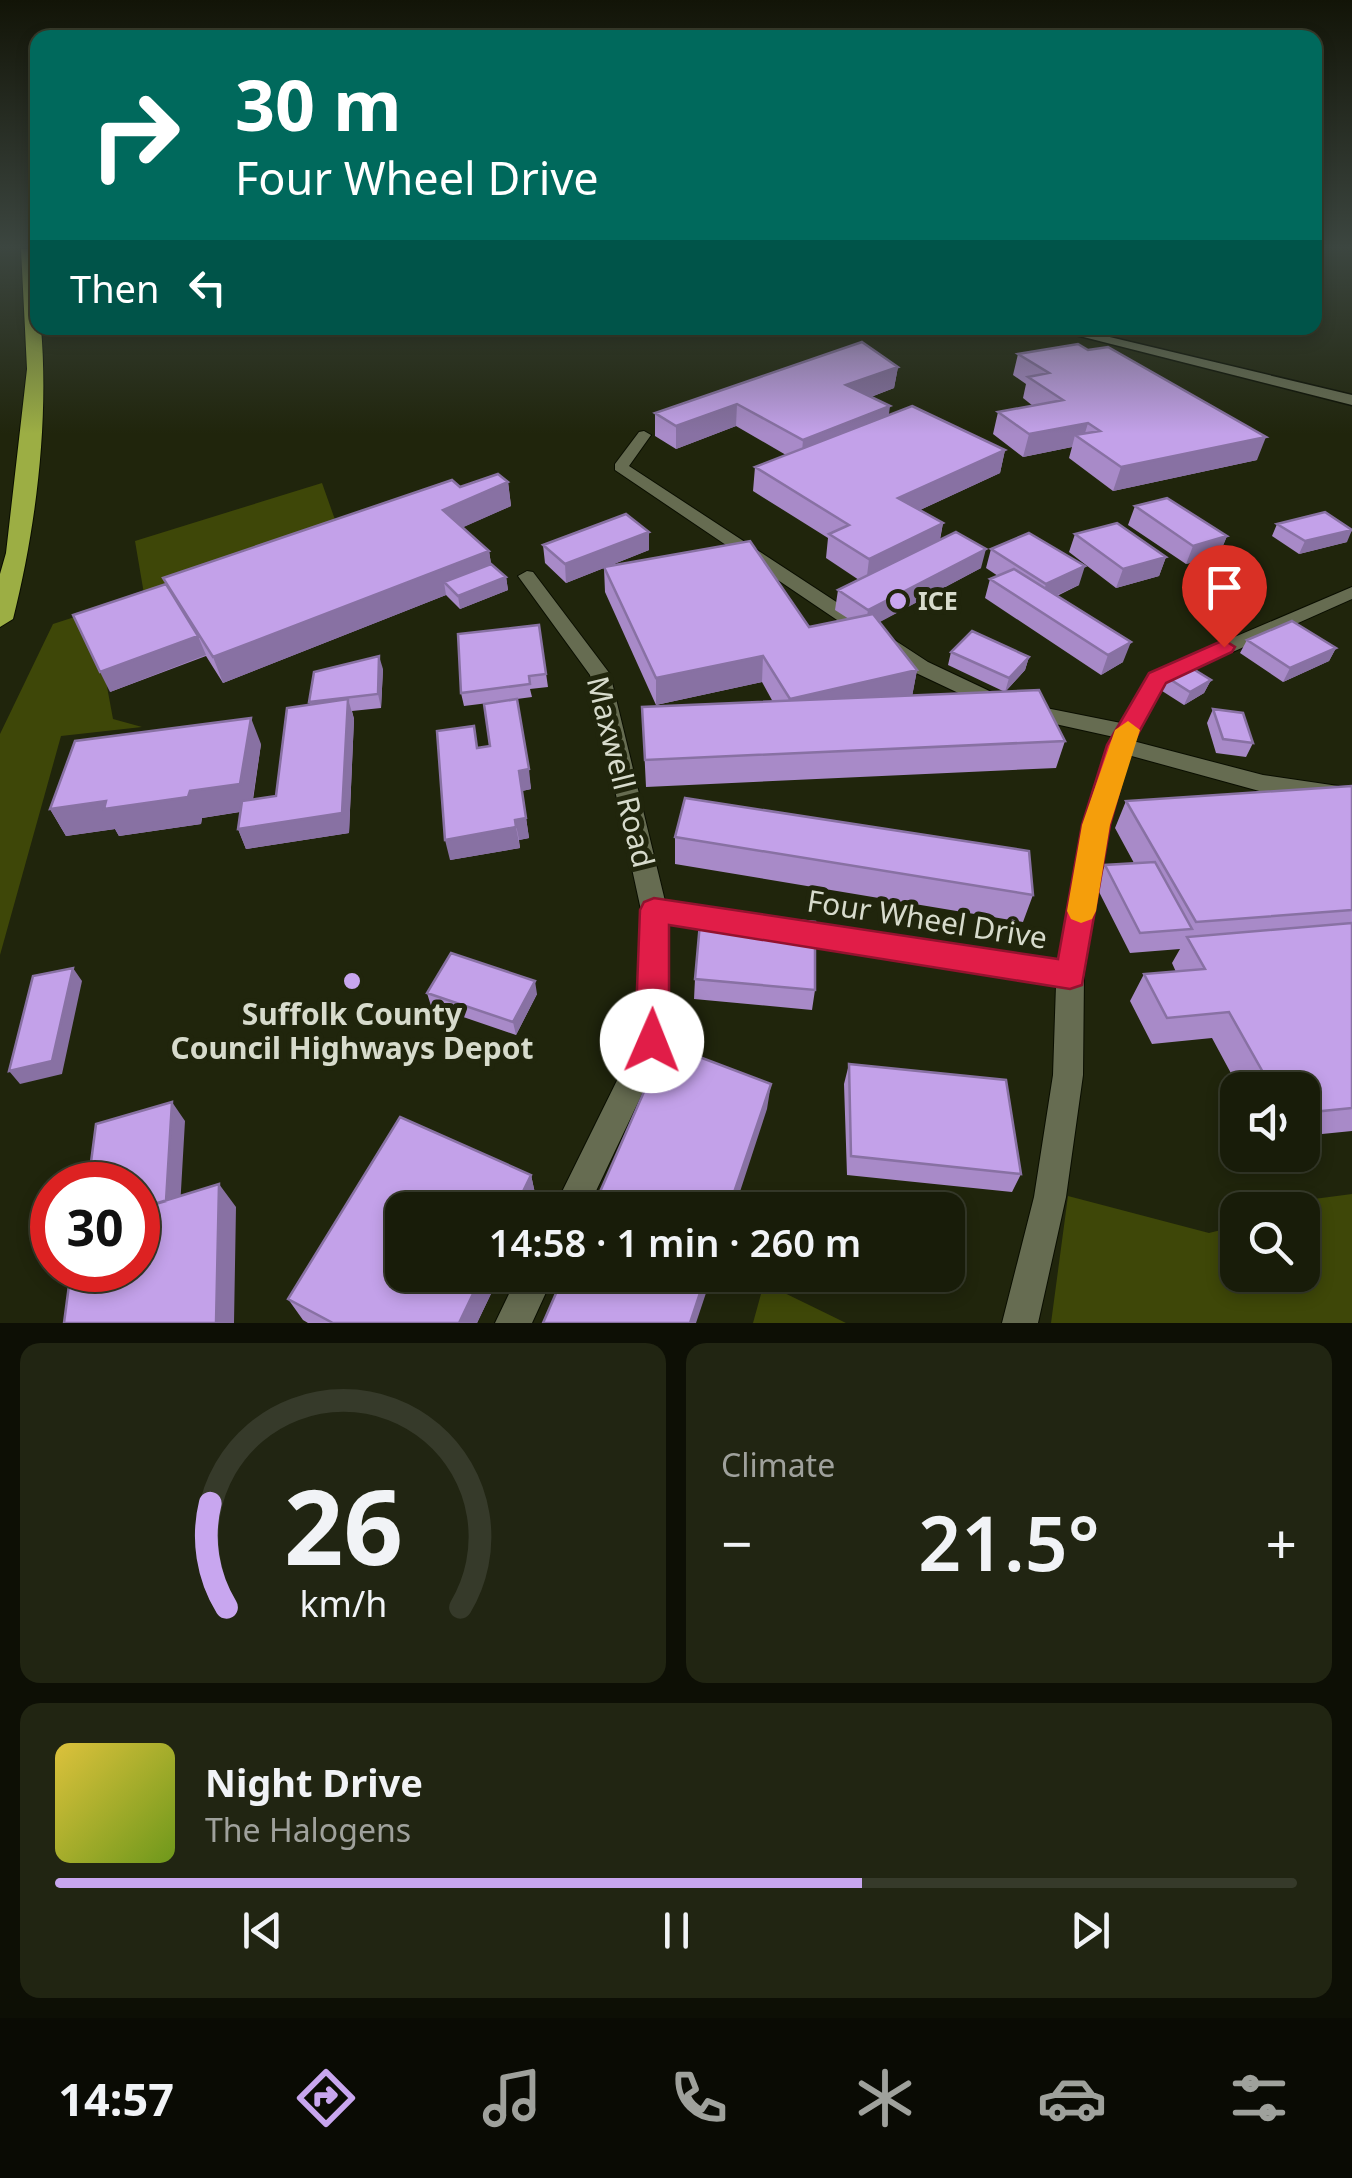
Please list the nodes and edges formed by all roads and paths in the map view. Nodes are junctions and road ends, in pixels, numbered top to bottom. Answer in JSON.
{"nodes":[{"id":1,"x":34,"y":335,"type":"edge"},
{"id":2,"x":1084,"y":335,"type":"edge"},
{"id":3,"x":1352,"y":400,"type":"edge"},
{"id":4,"x":644,"y":435,"type":"dead end"},
{"id":5,"x":527,"y":576,"type":"dead end"},
{"id":6,"x":1352,"y":592,"type":"edge"},
{"id":7,"x":0,"y":619,"type":"edge"},
{"id":8,"x":1123,"y":738,"type":"junction"},
{"id":9,"x":1352,"y":797,"type":"edge"},
{"id":10,"x":654,"y":910,"type":"junction"},
{"id":11,"x":1070,"y":975,"type":"junction"},
{"id":12,"x":579,"y":1192,"type":"edge"},
{"id":13,"x":528,"y":1292,"type":"edge"},
{"id":14,"x":513,"y":1323,"type":"edge"},
{"id":15,"x":1020,"y":1323,"type":"edge"}],
"edges":[{"from":1,"to":7,"type":"highway"},
{"from":2,"to":3,"type":"street"},
{"from":4,"to":8,"type":"street"},
{"from":5,"to":10,"type":"street","name":"Maxwell Road"},
{"from":6,"to":8,"type":"street"},
{"from":8,"to":9,"type":"street"},
{"from":8,"to":11,"type":"street"},
{"from":10,"to":11,"type":"street","name":"Four Wheel Drive"},
{"from":10,"to":12,"type":"street","name":"Maxwell Road"},
{"from":11,"to":15,"type":"street"},
{"from":13,"to":14,"type":"street"}]}
